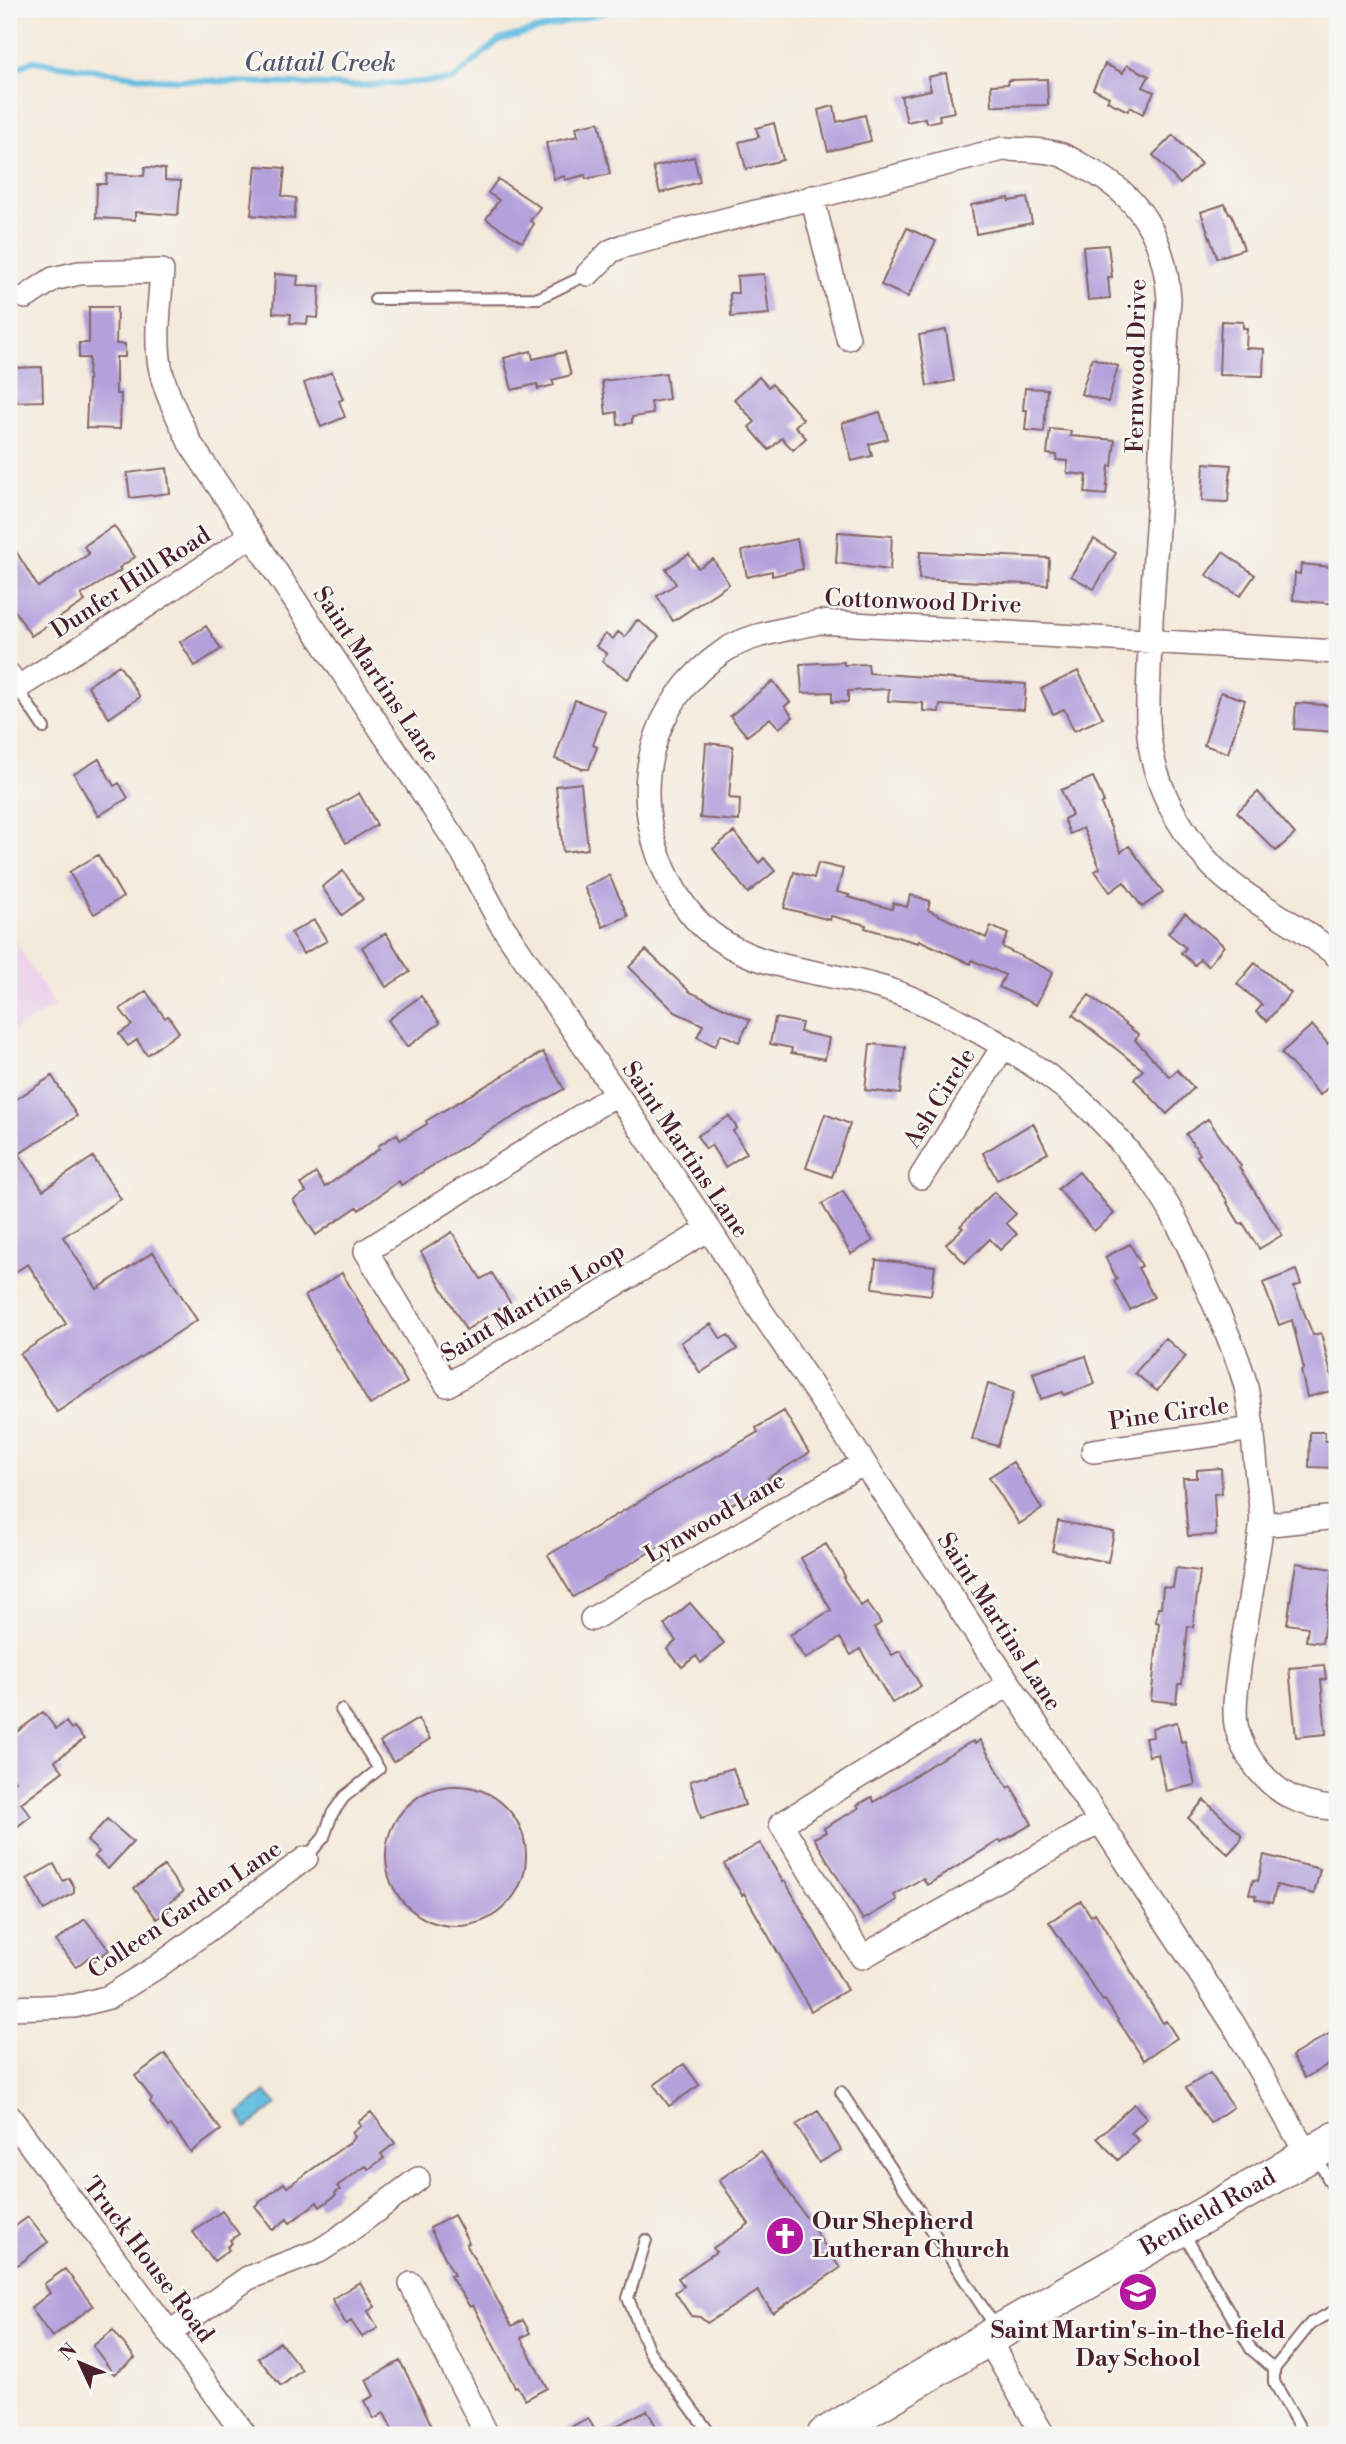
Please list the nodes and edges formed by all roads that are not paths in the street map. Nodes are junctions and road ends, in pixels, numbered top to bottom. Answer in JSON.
{"nodes":[{"id":1,"x":812,"y":197,"type":"junction"},
{"id":2,"x":588,"y":274,"type":"joint"},
{"id":3,"x":26,"y":297,"type":"dead end"},
{"id":4,"x":375,"y":299,"type":"dead end"},
{"id":5,"x":848,"y":338,"type":"dead end"},
{"id":6,"x":250,"y":536,"type":"junction"},
{"id":7,"x":1150,"y":639,"type":"junction"},
{"id":8,"x":1337,"y":652,"type":"edge"},
{"id":9,"x":13,"y":681,"type":"edge"},
{"id":10,"x":44,"y":728,"type":"dead end"},
{"id":11,"x":1337,"y":956,"type":"edge"},
{"id":12,"x":1003,"y":1047,"type":"junction"},
{"id":13,"x":616,"y":1094,"type":"junction"},
{"id":14,"x":921,"y":1177,"type":"dead end"},
{"id":15,"x":709,"y":1229,"type":"junction"},
{"id":16,"x":1253,"y":1429,"type":"junction"},
{"id":17,"x":1093,"y":1451,"type":"dead end"},
{"id":18,"x":864,"y":1463,"type":"junction"},
{"id":19,"x":1337,"y":1517,"type":"edge"},
{"id":20,"x":1262,"y":1525,"type":"junction"},
{"id":21,"x":592,"y":1619,"type":"dead end"},
{"id":22,"x":1008,"y":1685,"type":"junction"},
{"id":23,"x":341,"y":1710,"type":"dead end"},
{"id":24,"x":1337,"y":1809,"type":"edge"},
{"id":25,"x":1099,"y":1822,"type":"junction"},
{"id":26,"x":306,"y":1858,"type":"joint"},
{"id":27,"x":9,"y":2008,"type":"edge"},
{"id":28,"x":841,"y":2092,"type":"dead end"},
{"id":29,"x":9,"y":2116,"type":"edge"},
{"id":30,"x":1320,"y":2149,"type":"edge"},
{"id":31,"x":418,"y":2179,"type":"dead end"},
{"id":32,"x":1337,"y":2195,"type":"edge"},
{"id":33,"x":1181,"y":2230,"type":"junction"},
{"id":34,"x":646,"y":2240,"type":"dead end"},
{"id":35,"x":411,"y":2284,"type":"dead end"},
{"id":36,"x":1337,"y":2310,"type":"edge"},
{"id":37,"x":169,"y":2333,"type":"junction"},
{"id":38,"x":993,"y":2336,"type":"junction"},
{"id":39,"x":1274,"y":2369,"type":"junction"},
{"id":40,"x":245,"y":2435,"type":"edge"},
{"id":41,"x":487,"y":2435,"type":"edge"},
{"id":42,"x":711,"y":2435,"type":"edge"},
{"id":43,"x":826,"y":2435,"type":"edge"},
{"id":44,"x":1043,"y":2435,"type":"edge"},
{"id":45,"x":1304,"y":2435,"type":"edge"}],
"edges":[{"from":1,"to":2,"type":"street","name":"Fernwood Drive"},
{"from":1,"to":5,"type":"street"},
{"from":1,"to":7,"type":"street","name":"Fernwood Drive"},
{"from":2,"to":4,"type":"lane"},
{"from":3,"to":6,"type":"street","name":"Saint Martins Lane"},
{"from":6,"to":9,"type":"street","name":"Dunfer Hill Road"},
{"from":6,"to":13,"type":"street","name":"Saint Martins Lane"},
{"from":7,"to":8,"type":"street","name":"Cottonwood Drive"},
{"from":7,"to":11,"type":"street","name":"Fernwood Drive"},
{"from":7,"to":12,"type":"street","name":"Cottonwood Drive"},
{"from":9,"to":10,"type":"lane"},
{"from":12,"to":14,"type":"street","name":"Ash Circle"},
{"from":12,"to":16,"type":"street","name":"Cottonwood Drive"},
{"from":13,"to":15,"type":"street","name":"Saint Martins Lane"},
{"from":13,"to":15,"type":"street","name":"Saint Martins Loop"},
{"from":15,"to":18,"type":"street","name":"Saint Martins Lane"},
{"from":16,"to":17,"type":"street","name":"Pine Circle"},
{"from":16,"to":20,"type":"street","name":"Cottonwood Drive"},
{"from":18,"to":21,"type":"street","name":"Lynwood Lane"},
{"from":18,"to":22,"type":"street","name":"Saint Martins Lane"},
{"from":19,"to":20,"type":"street"},
{"from":20,"to":24,"type":"street","name":"Cottonwood Drive"},
{"from":22,"to":25,"type":"street","name":"Saint Martins Lane"},
{"from":22,"to":25,"type":"street"},
{"from":23,"to":26,"type":"lane"},
{"from":25,"to":30,"type":"street","name":"Saint Martins Lane"},
{"from":26,"to":27,"type":"street","name":"Colleen Garden Lane"},
{"from":28,"to":38,"type":"lane"},
{"from":29,"to":37,"type":"street","name":"Truck House Road"},
{"from":30,"to":32,"type":"lane"},
{"from":30,"to":33,"type":"main road","name":"Benfield Road"},
{"from":31,"to":37,"type":"street"},
{"from":33,"to":38,"type":"main road","name":"Benfield Road"},
{"from":33,"to":39,"type":"lane"},
{"from":34,"to":42,"type":"lane"},
{"from":35,"to":41,"type":"street"},
{"from":36,"to":39,"type":"lane"},
{"from":37,"to":40,"type":"street","name":"Truck House Road"},
{"from":38,"to":43,"type":"main road","name":"Benfield Road"},
{"from":38,"to":44,"type":"street"},
{"from":39,"to":45,"type":"lane"}]}
